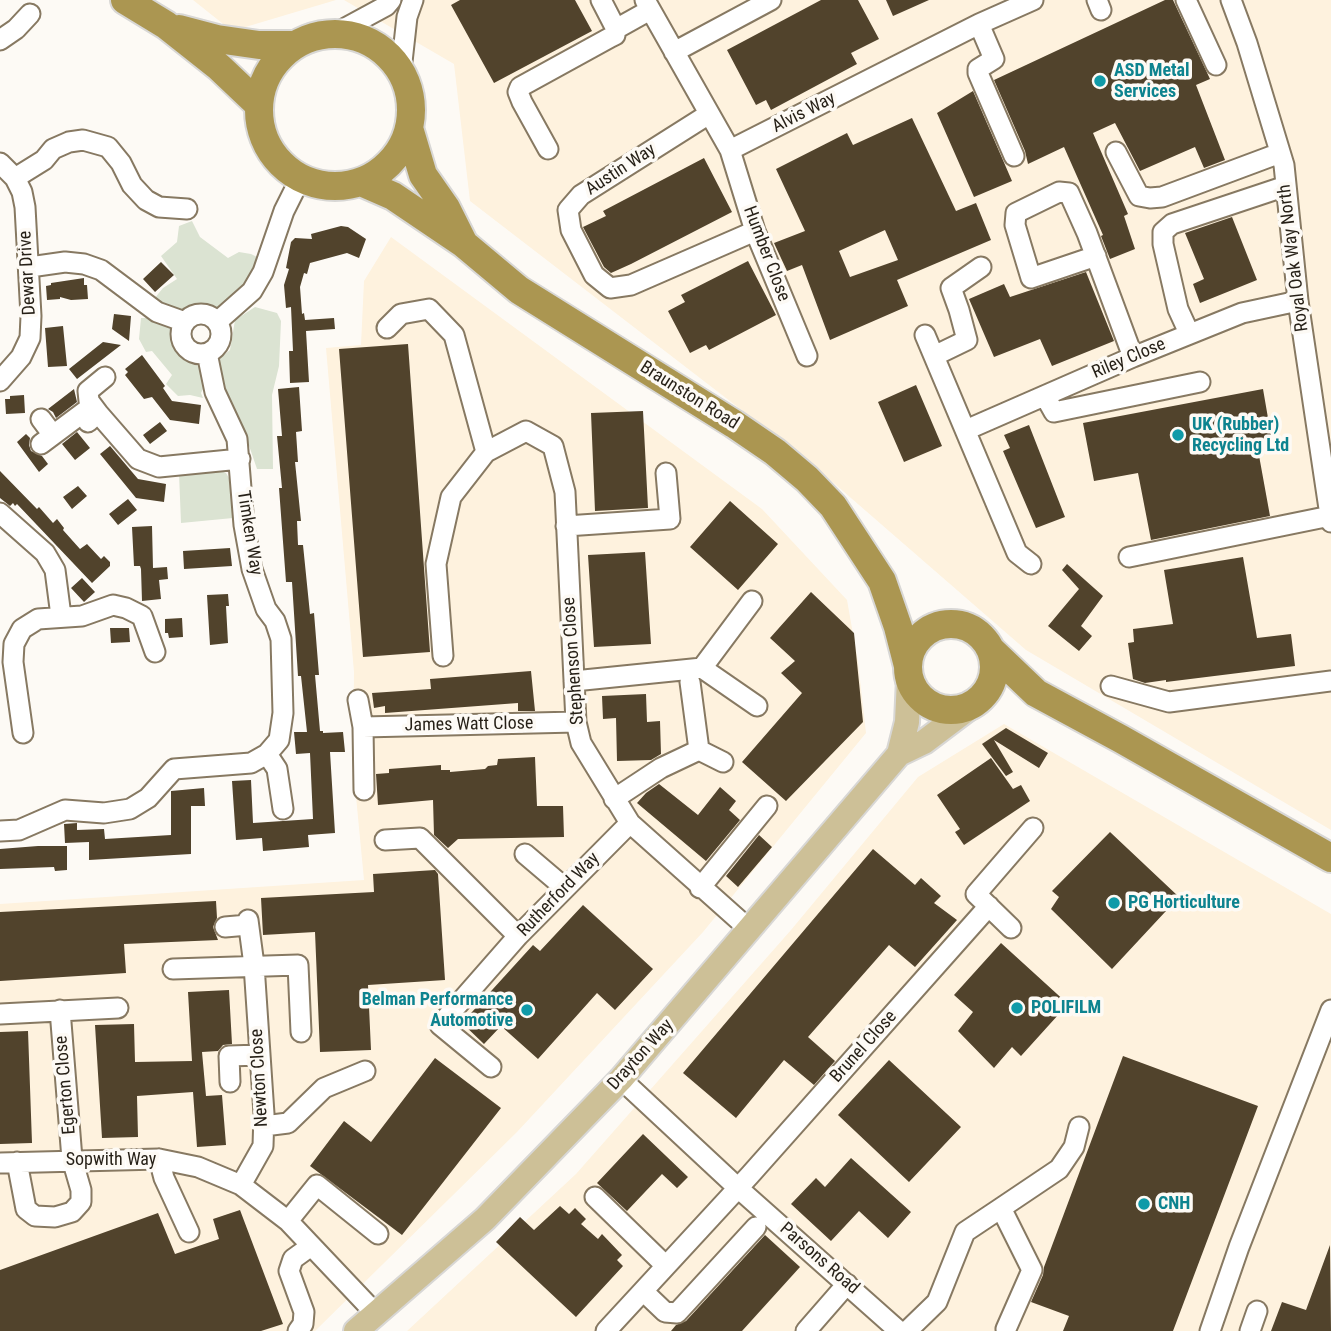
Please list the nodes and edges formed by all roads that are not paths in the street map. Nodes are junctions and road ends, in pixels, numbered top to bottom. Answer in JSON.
{"nodes":[{"id":1,"x":125,"y":0,"type":"edge"},
{"id":2,"x":391,"y":0,"type":"edge"},
{"id":3,"x":413,"y":0,"type":"edge"},
{"id":4,"x":601,"y":0,"type":"edge"},
{"id":5,"x":771,"y":0,"type":"edge"},
{"id":6,"x":1034,"y":0,"type":"edge"},
{"id":7,"x":1186,"y":0,"type":"edge"},
{"id":8,"x":1231,"y":0,"type":"edge"},
{"id":9,"x":648,"y":5,"type":"edge"},
{"id":10,"x":30,"y":13,"type":"dead end"},
{"id":11,"x":979,"y":24,"type":"junction"},
{"id":12,"x":166,"y":25,"type":"junction"},
{"id":13,"x":616,"y":29,"type":"junction"},
{"id":14,"x":336,"y":33,"type":"junction"},
{"id":15,"x":0,"y":40,"type":"edge"},
{"id":16,"x":294,"y":45,"type":"junction"},
{"id":17,"x":674,"y":52,"type":"junction"},
{"id":18,"x":1216,"y":65,"type":"dead end"},
{"id":19,"x":401,"y":71,"type":"junction"},
{"id":20,"x":258,"y":104,"type":"junction"},
{"id":21,"x":709,"y":114,"type":"junction"},
{"id":22,"x":409,"y":128,"type":"junction"},
{"id":23,"x":548,"y":149,"type":"dead end"},
{"id":24,"x":730,"y":150,"type":"junction"},
{"id":25,"x":1116,"y":152,"type":"dead end"},
{"id":26,"x":1280,"y":153,"type":"junction"},
{"id":27,"x":1014,"y":156,"type":"dead end"},
{"id":28,"x":0,"y":163,"type":"edge"},
{"id":29,"x":15,"y":178,"type":"junction"},
{"id":30,"x":300,"y":179,"type":"junction"},
{"id":31,"x":361,"y":182,"type":"junction"},
{"id":32,"x":1286,"y":186,"type":"junction"},
{"id":33,"x":187,"y":209,"type":"dead end"},
{"id":34,"x":755,"y":231,"type":"junction"},
{"id":35,"x":464,"y":244,"type":"junction"},
{"id":36,"x":1096,"y":257,"type":"junction"},
{"id":37,"x":30,"y":267,"type":"junction"},
{"id":38,"x":981,"y":267,"type":"dead end"},
{"id":39,"x":1298,"y":301,"type":"junction"},
{"id":40,"x":185,"y":322,"type":"junction"},
{"id":41,"x":217,"y":323,"type":"junction"},
{"id":42,"x":387,"y":328,"type":"dead end"},
{"id":43,"x":1189,"y":333,"type":"junction"},
{"id":44,"x":925,"y":335,"type":"dead end"},
{"id":45,"x":206,"y":353,"type":"junction"},
{"id":46,"x":807,"y":356,"type":"dead end"},
{"id":47,"x":934,"y":356,"type":"junction"},
{"id":48,"x":1133,"y":357,"type":"junction"},
{"id":49,"x":105,"y":377,"type":"dead end"},
{"id":50,"x":0,"y":381,"type":"edge"},
{"id":51,"x":1200,"y":382,"type":"dead end"},
{"id":52,"x":1045,"y":396,"type":"junction"},
{"id":53,"x":93,"y":413,"type":"junction"},
{"id":54,"x":41,"y":419,"type":"dead end"},
{"id":55,"x":965,"y":430,"type":"junction"},
{"id":56,"x":486,"y":453,"type":"junction"},
{"id":57,"x":240,"y":459,"type":"junction"},
{"id":58,"x":666,"y":473,"type":"dead end"},
{"id":59,"x":0,"y":513,"type":"edge"},
{"id":60,"x":1330,"y":516,"type":"edge"},
{"id":61,"x":1331,"y":522,"type":"edge"},
{"id":62,"x":566,"y":526,"type":"junction"},
{"id":63,"x":1129,"y":557,"type":"dead end"},
{"id":64,"x":1031,"y":564,"type":"dead end"},
{"id":65,"x":882,"y":581,"type":"junction"},
{"id":66,"x":752,"y":601,"type":"dead end"},
{"id":67,"x":61,"y":616,"type":"junction"},
{"id":68,"x":946,"y":624,"type":"junction"},
{"id":69,"x":992,"y":651,"type":"junction"},
{"id":70,"x":155,"y":652,"type":"dead end"},
{"id":71,"x":443,"y":656,"type":"dead end"},
{"id":72,"x":908,"y":672,"type":"junction"},
{"id":73,"x":696,"y":675,"type":"junction"},
{"id":74,"x":574,"y":681,"type":"junction"},
{"id":75,"x":1331,"y":681,"type":"edge"},
{"id":76,"x":1111,"y":686,"type":"dead end"},
{"id":77,"x":1036,"y":693,"type":"junction"},
{"id":78,"x":358,"y":700,"type":"dead end"},
{"id":79,"x":978,"y":700,"type":"junction"},
{"id":80,"x":757,"y":706,"type":"dead end"},
{"id":81,"x":576,"y":722,"type":"junction"},
{"id":82,"x":363,"y":727,"type":"junction"},
{"id":83,"x":23,"y":733,"type":"dead end"},
{"id":84,"x":699,"y":750,"type":"junction"},
{"id":85,"x":267,"y":754,"type":"junction"},
{"id":86,"x":899,"y":754,"type":"junction"},
{"id":87,"x":723,"y":762,"type":"dead end"},
{"id":88,"x":364,"y":790,"type":"dead end"},
{"id":89,"x":614,"y":799,"type":"junction"},
{"id":90,"x":767,"y":806,"type":"dead end"},
{"id":91,"x":283,"y":809,"type":"dead end"},
{"id":92,"x":630,"y":823,"type":"junction"},
{"id":93,"x":1033,"y":828,"type":"dead end"},
{"id":94,"x":0,"y":831,"type":"edge"},
{"id":95,"x":385,"y":840,"type":"dead end"},
{"id":96,"x":525,"y":854,"type":"dead end"},
{"id":97,"x":1331,"y":858,"type":"edge"},
{"id":98,"x":565,"y":888,"type":"junction"},
{"id":99,"x":700,"y":888,"type":"junction"},
{"id":100,"x":983,"y":900,"type":"junction"},
{"id":101,"x":225,"y":927,"type":"dead end"},
{"id":102,"x":1011,"y":928,"type":"dead end"},
{"id":103,"x":750,"y":930,"type":"junction"},
{"id":104,"x":518,"y":936,"type":"junction"},
{"id":105,"x":254,"y":965,"type":"junction"},
{"id":106,"x":173,"y":969,"type":"dead end"},
{"id":107,"x":118,"y":1008,"type":"dead end"},
{"id":108,"x":60,"y":1010,"type":"junction"},
{"id":109,"x":1331,"y":1010,"type":"edge"},
{"id":110,"x":1,"y":1014,"type":"edge"},
{"id":111,"x":301,"y":1032,"type":"dead end"},
{"id":112,"x":260,"y":1055,"type":"junction"},
{"id":113,"x":491,"y":1067,"type":"dead end"},
{"id":114,"x":365,"y":1071,"type":"dead end"},
{"id":115,"x":621,"y":1079,"type":"junction"},
{"id":116,"x":230,"y":1082,"type":"dead end"},
{"id":117,"x":264,"y":1126,"type":"junction"},
{"id":118,"x":1079,"y":1127,"type":"dead end"},
{"id":119,"x":72,"y":1159,"type":"junction"},
{"id":120,"x":159,"y":1159,"type":"junction"},
{"id":121,"x":9,"y":1163,"type":"edge"},
{"id":122,"x":241,"y":1185,"type":"junction"},
{"id":123,"x":738,"y":1188,"type":"junction"},
{"id":124,"x":595,"y":1198,"type":"dead end"},
{"id":125,"x":1001,"y":1209,"type":"junction"},
{"id":126,"x":288,"y":1221,"type":"junction"},
{"id":127,"x":757,"y":1227,"type":"dead end"},
{"id":128,"x":188,"y":1232,"type":"dead end"},
{"id":129,"x":378,"y":1234,"type":"dead end"},
{"id":130,"x":311,"y":1246,"type":"junction"},
{"id":131,"x":666,"y":1266,"type":"junction"},
{"id":132,"x":847,"y":1284,"type":"junction"},
{"id":133,"x":643,"y":1291,"type":"junction"},
{"id":134,"x":1257,"y":1311,"type":"dead end"},
{"id":135,"x":376,"y":1314,"type":"junction"},
{"id":136,"x":1006,"y":1329,"type":"edge"},
{"id":137,"x":298,"y":1331,"type":"edge"},
{"id":138,"x":356,"y":1331,"type":"edge"},
{"id":139,"x":606,"y":1331,"type":"edge"},
{"id":140,"x":806,"y":1331,"type":"edge"},
{"id":141,"x":899,"y":1331,"type":"edge"},
{"id":142,"x":907,"y":1331,"type":"edge"},
{"id":143,"x":1210,"y":1331,"type":"edge"},
{"id":144,"x":1250,"y":1331,"type":"edge"}],
"edges":[{"from":1,"to":12,"type":"highway"},
{"from":2,"to":14,"type":"street"},
{"from":3,"to":19,"type":"street"},
{"from":4,"to":13,"type":"street"},
{"from":5,"to":17,"type":"street"},
{"from":6,"to":11,"type":"street","name":"Alvis Way"},
{"from":7,"to":18,"type":"street"},
{"from":8,"to":26,"type":"street","name":"Royal Oak Way North"},
{"from":9,"to":13,"type":"street"},
{"from":9,"to":17,"type":"street"},
{"from":10,"to":15,"type":"street"},
{"from":11,"to":24,"type":"street","name":"Alvis Way"},
{"from":11,"to":27,"type":"street"},
{"from":12,"to":16,"type":"highway"},
{"from":12,"to":20,"type":"highway"},
{"from":13,"to":23,"type":"street"},
{"from":14,"to":16,"type":"highway"},
{"from":14,"to":19,"type":"highway"},
{"from":16,"to":20,"type":"highway"},
{"from":17,"to":21,"type":"street"},
{"from":19,"to":22,"type":"highway"},
{"from":20,"to":30,"type":"highway"},
{"from":21,"to":24,"type":"street"},
{"from":21,"to":34,"type":"street","name":"Austin Way"},
{"from":22,"to":31,"type":"highway"},
{"from":22,"to":35,"type":"highway","name":"Braunston Road"},
{"from":24,"to":34,"type":"street","name":"Humber Close"},
{"from":25,"to":26,"type":"street"},
{"from":26,"to":32,"type":"street","name":"Royal Oak Way North"},
{"from":28,"to":29,"type":"street","name":"Dewar Drive"},
{"from":29,"to":33,"type":"street"},
{"from":29,"to":37,"type":"street","name":"Dewar Drive"},
{"from":30,"to":31,"type":"highway"},
{"from":30,"to":41,"type":"street"},
{"from":31,"to":35,"type":"highway","name":"Braunston Road"},
{"from":32,"to":39,"type":"street","name":"Royal Oak Way North"},
{"from":32,"to":43,"type":"street"},
{"from":34,"to":46,"type":"street","name":"Humber Close"},
{"from":35,"to":65,"type":"highway","name":"Braunston Road"},
{"from":36,"to":36,"type":"street"},
{"from":36,"to":48,"type":"street"},
{"from":37,"to":40,"type":"street"},
{"from":37,"to":50,"type":"street","name":"Dewar Drive"},
{"from":38,"to":47,"type":"street"},
{"from":39,"to":43,"type":"street","name":"Riley Close"},
{"from":39,"to":60,"type":"street","name":"Royal Oak Way North"},
{"from":40,"to":41,"type":"street"},
{"from":40,"to":45,"type":"street"},
{"from":41,"to":45,"type":"street"},
{"from":42,"to":56,"type":"street"},
{"from":43,"to":48,"type":"street","name":"Riley Close"},
{"from":44,"to":47,"type":"street"},
{"from":45,"to":57,"type":"street","name":"Timken Way"},
{"from":47,"to":55,"type":"street"},
{"from":48,"to":52,"type":"street","name":"Riley Close"},
{"from":49,"to":53,"type":"street"},
{"from":51,"to":52,"type":"street"},
{"from":52,"to":55,"type":"street","name":"Riley Close"},
{"from":53,"to":54,"type":"street"},
{"from":53,"to":57,"type":"street"},
{"from":55,"to":64,"type":"street"},
{"from":56,"to":62,"type":"street","name":"Stephenson Close"},
{"from":56,"to":71,"type":"street"},
{"from":57,"to":85,"type":"street","name":"Timken Way"},
{"from":58,"to":62,"type":"street"},
{"from":59,"to":67,"type":"street"},
{"from":60,"to":61,"type":"street","name":"Royal Oak Way North"},
{"from":60,"to":63,"type":"street"},
{"from":62,"to":74,"type":"street","name":"Stephenson Close"},
{"from":65,"to":68,"type":"highway","name":"Braunston Road"},
{"from":65,"to":72,"type":"highway","name":"Braunston Road"},
{"from":66,"to":73,"type":"street"},
{"from":67,"to":70,"type":"street"},
{"from":67,"to":83,"type":"street"},
{"from":68,"to":69,"type":"highway"},
{"from":68,"to":72,"type":"highway"},
{"from":69,"to":77,"type":"highway"},
{"from":69,"to":79,"type":"highway"},
{"from":72,"to":79,"type":"highway"},
{"from":72,"to":86,"type":"main road","name":"Drayton Way"},
{"from":73,"to":74,"type":"street"},
{"from":73,"to":80,"type":"street"},
{"from":73,"to":84,"type":"street"},
{"from":74,"to":81,"type":"street","name":"Stephenson Close"},
{"from":75,"to":76,"type":"street"},
{"from":77,"to":79,"type":"highway"},
{"from":77,"to":97,"type":"highway"},
{"from":78,"to":82,"type":"street"},
{"from":79,"to":86,"type":"main road","name":"Drayton Way"},
{"from":81,"to":82,"type":"street","name":"James Watt Close"},
{"from":81,"to":89,"type":"street","name":"Stephenson Close"},
{"from":82,"to":88,"type":"street"},
{"from":84,"to":87,"type":"street"},
{"from":84,"to":89,"type":"street"},
{"from":85,"to":91,"type":"street"},
{"from":85,"to":94,"type":"street"},
{"from":86,"to":103,"type":"main road","name":"Drayton Way"},
{"from":89,"to":92,"type":"street","name":"Stephenson Close"},
{"from":90,"to":99,"type":"street"},
{"from":92,"to":98,"type":"street","name":"Rutherford Way"},
{"from":92,"to":99,"type":"street","name":"Stephenson Close"},
{"from":93,"to":100,"type":"street","name":"Brunel Close"},
{"from":95,"to":104,"type":"street"},
{"from":96,"to":98,"type":"street"},
{"from":98,"to":104,"type":"street","name":"Rutherford Way"},
{"from":99,"to":103,"type":"street","name":"Stephenson Close"},
{"from":100,"to":102,"type":"street"},
{"from":100,"to":123,"type":"street","name":"Brunel Close"},
{"from":101,"to":105,"type":"street","name":"Newton Close"},
{"from":103,"to":115,"type":"main road","name":"Drayton Way"},
{"from":104,"to":113,"type":"street","name":"Rutherford Way"},
{"from":105,"to":106,"type":"street"},
{"from":105,"to":111,"type":"street"},
{"from":105,"to":112,"type":"street","name":"Newton Close"},
{"from":107,"to":108,"type":"street","name":"Egerton Close"},
{"from":108,"to":110,"type":"street","name":"Egerton Close"},
{"from":108,"to":119,"type":"street","name":"Egerton Close"},
{"from":109,"to":143,"type":"street"},
{"from":112,"to":116,"type":"street"},
{"from":112,"to":117,"type":"street","name":"Newton Close"},
{"from":114,"to":117,"type":"street"},
{"from":115,"to":123,"type":"street"},
{"from":115,"to":135,"type":"main road","name":"Drayton Way"},
{"from":117,"to":122,"type":"street","name":"Newton Close"},
{"from":118,"to":125,"type":"street"},
{"from":119,"to":120,"type":"street","name":"Sopwith Way"},
{"from":119,"to":121,"type":"street","name":"Sopwith Way"},
{"from":119,"to":121,"type":"street","name":"Egerton Close"},
{"from":120,"to":122,"type":"street","name":"Sopwith Way"},
{"from":120,"to":128,"type":"street"},
{"from":122,"to":126,"type":"street","name":"Sopwith Way"},
{"from":123,"to":131,"type":"street","name":"Brunel Close"},
{"from":123,"to":132,"type":"street","name":"Parsons Road"},
{"from":124,"to":131,"type":"street"},
{"from":125,"to":136,"type":"street"},
{"from":125,"to":142,"type":"street"},
{"from":126,"to":129,"type":"street"},
{"from":126,"to":130,"type":"street","name":"Sopwith Way"},
{"from":127,"to":133,"type":"street"},
{"from":130,"to":135,"type":"street","name":"Sopwith Way"},
{"from":130,"to":137,"type":"street"},
{"from":131,"to":133,"type":"street","name":"Brunel Close"},
{"from":132,"to":140,"type":"street"},
{"from":132,"to":141,"type":"street","name":"Parsons Road"},
{"from":133,"to":139,"type":"street","name":"Brunel Close"},
{"from":134,"to":144,"type":"street"},
{"from":135,"to":138,"type":"main road","name":"Drayton Way"}]}
